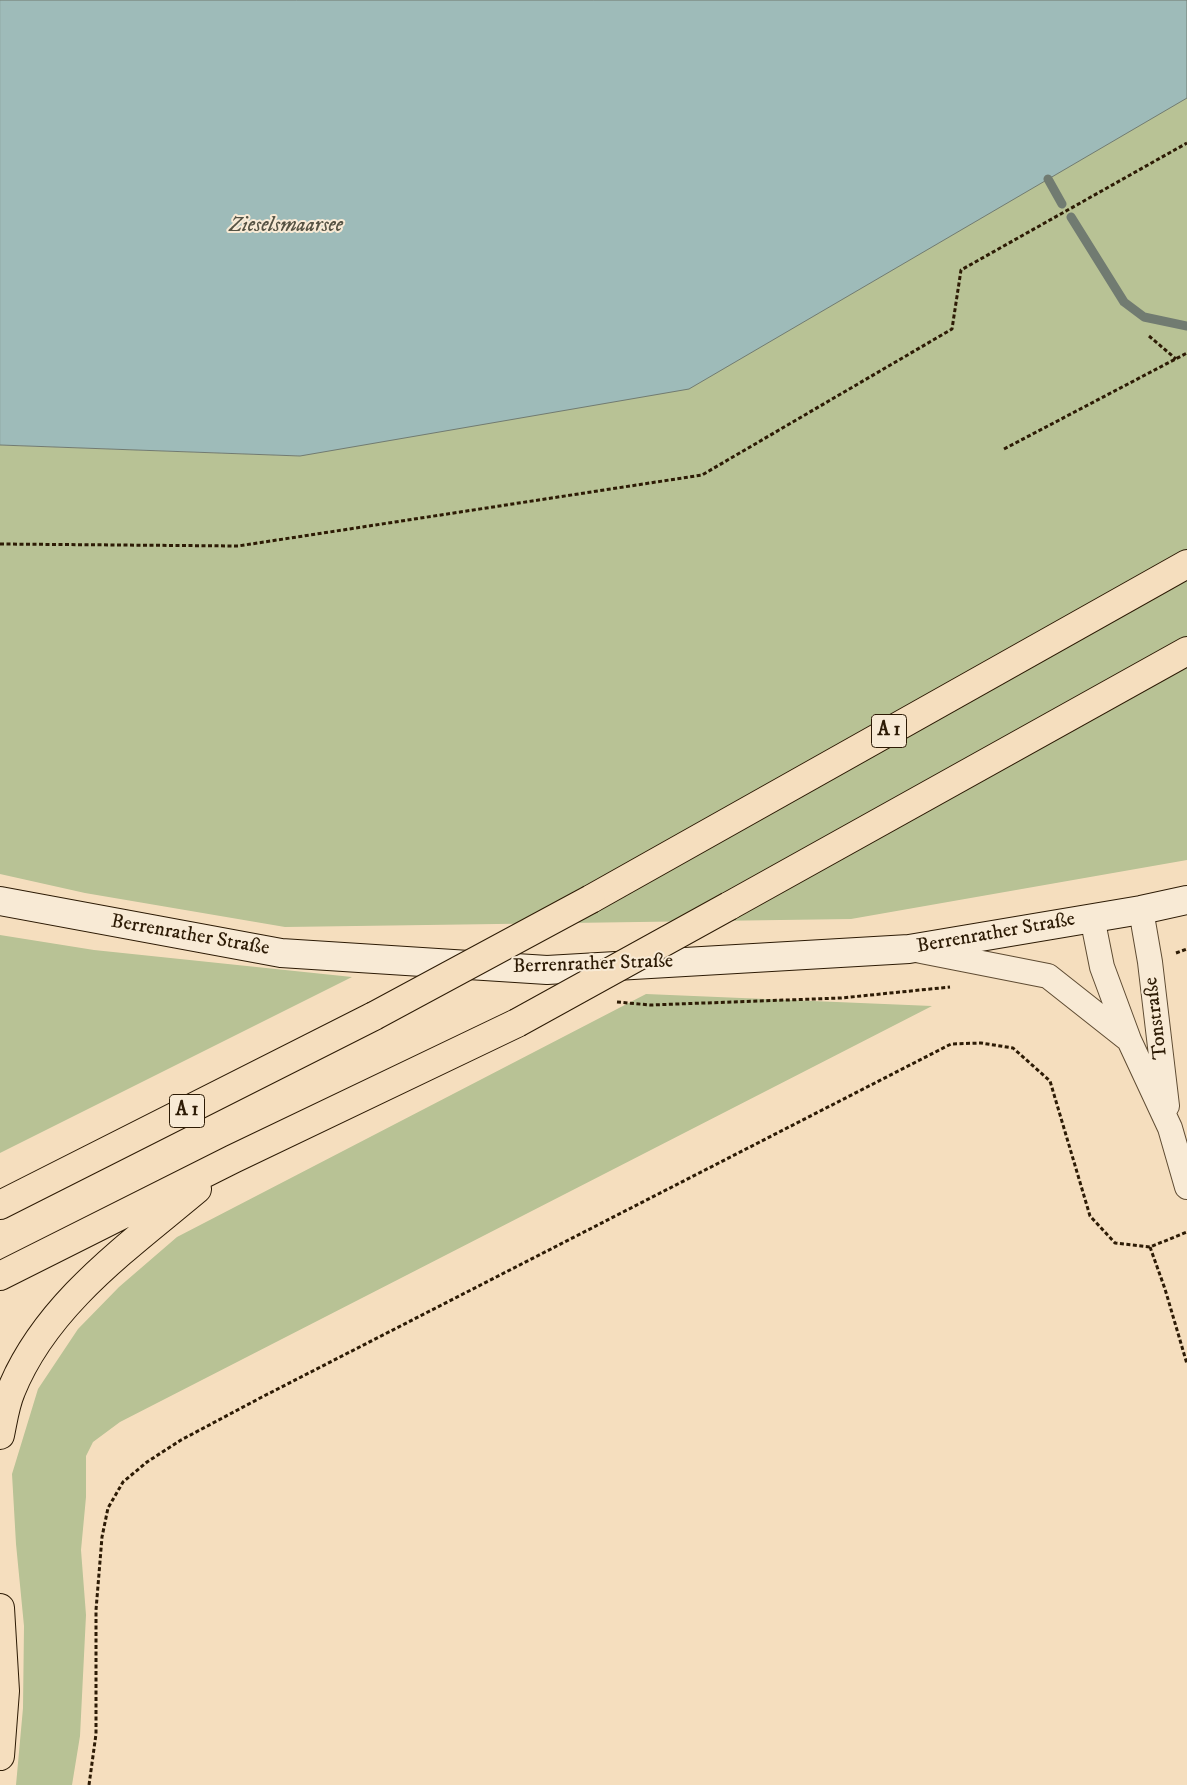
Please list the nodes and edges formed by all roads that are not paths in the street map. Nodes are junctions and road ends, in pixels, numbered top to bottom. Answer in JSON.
{"nodes":[{"id":1,"x":1187,"y":564,"type":"edge"},
{"id":2,"x":1187,"y":651,"type":"edge"},
{"id":3,"x":1187,"y":900,"type":"edge"},
{"id":4,"x":0,"y":901,"type":"edge"},
{"id":5,"x":1141,"y":910,"type":"junction"},
{"id":6,"x":1092,"y":917,"type":"junction"},
{"id":7,"x":909,"y":949,"type":"junction"},
{"id":8,"x":1129,"y":1040,"type":"junction"},
{"id":9,"x":1170,"y":1128,"type":"junction"},
{"id":10,"x":233,"y":1159,"type":"junction"},
{"id":11,"x":1187,"y":1187,"type":"edge"},
{"id":12,"x":0,"y":1205,"type":"edge"},
{"id":13,"x":0,"y":1276,"type":"edge"},
{"id":14,"x":0,"y":1436,"type":"edge"},
{"id":15,"x":0,"y":1608,"type":"edge"},
{"id":16,"x":0,"y":1756,"type":"edge"}],
"edges":[{"from":1,"to":12,"type":"highway","number":"A 1","bridge":true},
{"from":2,"to":10,"type":"highway","bridge":true},
{"from":3,"to":5,"type":"main road","name":"Berrenrather Straße"},
{"from":4,"to":7,"type":"main road","name":"Berrenrather Straße"},
{"from":5,"to":6,"type":"main road","name":"Berrenrather Straße"},
{"from":5,"to":9,"type":"street","name":"Tonstraße"},
{"from":6,"to":7,"type":"main road","name":"Berrenrather Straße"},
{"from":6,"to":8,"type":"street","name":"Tonstraße"},
{"from":7,"to":8,"type":"street","name":"Tonstraße"},
{"from":8,"to":9,"type":"street","name":"Tonstraße"},
{"from":9,"to":11,"type":"street","name":"Tonstraße"},
{"from":10,"to":13,"type":"highway"},
{"from":10,"to":14,"type":"highway"},
{"from":15,"to":16,"type":"highway"}]}
